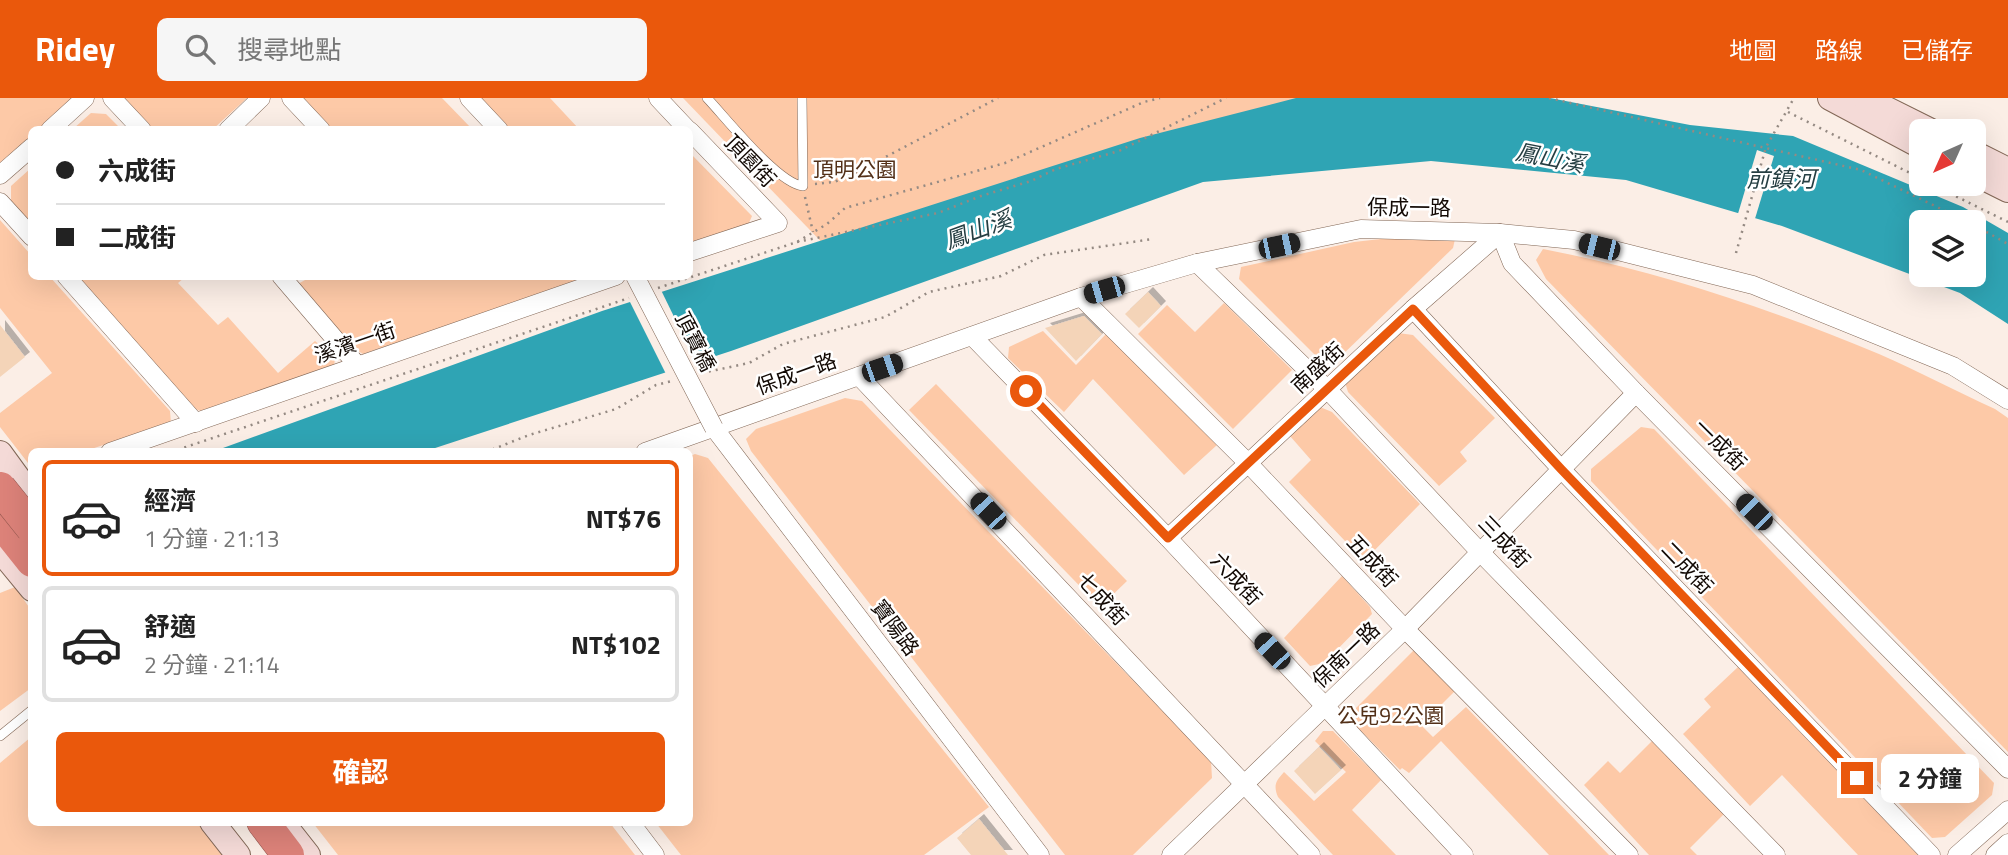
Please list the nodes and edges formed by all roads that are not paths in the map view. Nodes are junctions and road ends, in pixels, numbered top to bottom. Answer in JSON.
{"nodes":[{"id":1,"x":85,"y":98,"type":"edge"},
{"id":2,"x":112,"y":98,"type":"edge"},
{"id":3,"x":261,"y":98,"type":"edge"},
{"id":4,"x":291,"y":98,"type":"edge"},
{"id":5,"x":469,"y":98,"type":"edge"},
{"id":6,"x":658,"y":98,"type":"edge"},
{"id":7,"x":707,"y":98,"type":"edge"},
{"id":8,"x":802,"y":98,"type":"edge"},
{"id":9,"x":1830,"y":98,"type":"edge"},
{"id":10,"x":1865,"y":98,"type":"edge"},
{"id":11,"x":1909,"y":120,"type":"edge"},
{"id":12,"x":54,"y":126,"type":"edge"},
{"id":13,"x":138,"y":126,"type":"edge"},
{"id":14,"x":232,"y":126,"type":"edge"},
{"id":15,"x":317,"y":126,"type":"edge"},
{"id":16,"x":495,"y":126,"type":"edge"},
{"id":17,"x":685,"y":126,"type":"edge"},
{"id":18,"x":693,"y":134,"type":"edge"},
{"id":19,"x":1909,"y":140,"type":"edge"},
{"id":20,"x":28,"y":150,"type":"edge"},
{"id":21,"x":1986,"y":159,"type":"edge"},
{"id":22,"x":2008,"y":170,"type":"edge"},
{"id":23,"x":0,"y":175,"type":"edge"},
{"id":24,"x":1986,"y":179,"type":"edge"},
{"id":25,"x":2008,"y":190,"type":"edge"},
{"id":26,"x":0,"y":202,"type":"edge"},
{"id":27,"x":28,"y":233,"type":"edge"},
{"id":28,"x":1500,"y":233,"type":"junction"},
{"id":29,"x":693,"y":251,"type":"edge"},
{"id":30,"x":1197,"y":263,"type":"junction"},
{"id":31,"x":70,"y":280,"type":"edge"},
{"id":32,"x":284,"y":280,"type":"edge"},
{"id":33,"x":605,"y":280,"type":"edge"},
{"id":34,"x":637,"y":280,"type":"edge"},
{"id":35,"x":1081,"y":297,"type":"junction"},
{"id":36,"x":1413,"y":309,"type":"junction"},
{"id":37,"x":972,"y":336,"type":"junction"},
{"id":38,"x":358,"y":366,"type":"junction"},
{"id":39,"x":859,"y":376,"type":"junction"},
{"id":40,"x":1328,"y":390,"type":"junction"},
{"id":41,"x":1636,"y":393,"type":"junction"},
{"id":42,"x":2008,"y":400,"type":"edge"},
{"id":43,"x":196,"y":423,"type":"junction"},
{"id":44,"x":714,"y":428,"type":"junction"},
{"id":45,"x":122,"y":448,"type":"edge"},
{"id":46,"x":656,"y":448,"type":"edge"},
{"id":47,"x":0,"y":453,"type":"edge"},
{"id":48,"x":1249,"y":464,"type":"junction"},
{"id":49,"x":1561,"y":469,"type":"junction"},
{"id":50,"x":17,"y":486,"type":"edge"},
{"id":51,"x":28,"y":517,"type":"edge"},
{"id":52,"x":0,"y":521,"type":"edge"},
{"id":53,"x":1168,"y":538,"type":"junction"},
{"id":54,"x":0,"y":550,"type":"edge"},
{"id":55,"x":1480,"y":552,"type":"junction"},
{"id":56,"x":28,"y":556,"type":"edge"},
{"id":57,"x":28,"y":584,"type":"edge"},
{"id":58,"x":1405,"y":629,"type":"junction"},
{"id":59,"x":1325,"y":707,"type":"junction"},
{"id":60,"x":28,"y":713,"type":"edge"},
{"id":61,"x":0,"y":736,"type":"edge"},
{"id":62,"x":2008,"y":769,"type":"edge"},
{"id":63,"x":1245,"y":783,"type":"junction"},
{"id":64,"x":2008,"y":810,"type":"edge"},
{"id":65,"x":215,"y":826,"type":"edge"},
{"id":66,"x":241,"y":826,"type":"edge"},
{"id":67,"x":266,"y":826,"type":"edge"},
{"id":68,"x":285,"y":826,"type":"edge"},
{"id":69,"x":633,"y":826,"type":"edge"},
{"id":70,"x":2008,"y":843,"type":"edge"},
{"id":71,"x":238,"y":855,"type":"edge"},
{"id":72,"x":263,"y":855,"type":"edge"},
{"id":73,"x":288,"y":855,"type":"edge"},
{"id":74,"x":308,"y":855,"type":"edge"},
{"id":75,"x":655,"y":855,"type":"edge"},
{"id":76,"x":1040,"y":855,"type":"edge"},
{"id":77,"x":1171,"y":855,"type":"edge"},
{"id":78,"x":1311,"y":855,"type":"edge"},
{"id":79,"x":1464,"y":855,"type":"edge"},
{"id":80,"x":1629,"y":855,"type":"edge"},
{"id":81,"x":1776,"y":855,"type":"edge"},
{"id":82,"x":1931,"y":855,"type":"edge"},
{"id":83,"x":1957,"y":855,"type":"edge"},
{"id":84,"x":1996,"y":855,"type":"edge"}],
"edges":[{"from":1,"to":12,"type":"street"},
{"from":2,"to":13,"type":"street"},
{"from":3,"to":14,"type":"street"},
{"from":4,"to":15,"type":"street"},
{"from":5,"to":16,"type":"street"},
{"from":6,"to":17,"type":"street","name":"頂園街"},
{"from":7,"to":8,"type":"lane"},
{"from":9,"to":19,"type":"street"},
{"from":10,"to":11,"type":"street"},
{"from":18,"to":29,"type":"street","name":"頂園街"},
{"from":20,"to":23,"type":"street"},
{"from":21,"to":22,"type":"street"},
{"from":24,"to":25,"type":"street"},
{"from":26,"to":27,"type":"street"},
{"from":28,"to":30,"type":"street","name":"保成一路"},
{"from":28,"to":36,"type":"street","name":"南盛街"},
{"from":28,"to":41,"type":"street","name":"一成街"},
{"from":28,"to":42,"type":"street","name":"保成一路"},
{"from":30,"to":35,"type":"street","name":"保成一路"},
{"from":30,"to":40,"type":"street","name":"三成街"},
{"from":31,"to":43,"type":"street"},
{"from":32,"to":38,"type":"street"},
{"from":33,"to":38,"type":"street","name":"溪濱一街"},
{"from":34,"to":44,"type":"street","name":"頂寶橋","bridge":true},
{"from":35,"to":37,"type":"street","name":"保成一路"},
{"from":35,"to":48,"type":"street","name":"五成街"},
{"from":36,"to":40,"type":"street","name":"南盛街"},
{"from":36,"to":49,"type":"street","name":"二成街"},
{"from":37,"to":39,"type":"street","name":"保成一路"},
{"from":37,"to":53,"type":"street","name":"六成街"},
{"from":38,"to":43,"type":"street","name":"溪濱一街"},
{"from":39,"to":44,"type":"street","name":"保成一路"},
{"from":39,"to":63,"type":"street","name":"七成街"},
{"from":40,"to":48,"type":"street","name":"南盛街"},
{"from":40,"to":55,"type":"street","name":"三成街"},
{"from":41,"to":49,"type":"street","name":"保南一路"},
{"from":41,"to":62,"type":"street","name":"一成街"},
{"from":43,"to":45,"type":"street","name":"溪濱一街"},
{"from":44,"to":46,"type":"street","name":"保成一路"},
{"from":44,"to":76,"type":"street","name":"寶陽路"},
{"from":47,"to":50,"type":"street"},
{"from":48,"to":53,"type":"street","name":"南盛街"},
{"from":48,"to":58,"type":"street","name":"五成街"},
{"from":49,"to":55,"type":"street","name":"保南一路"},
{"from":49,"to":82,"type":"street","name":"二成街"},
{"from":50,"to":51,"type":"highway","bridge":true},
{"from":52,"to":56,"type":"highway"},
{"from":53,"to":59,"type":"street","name":"六成街"},
{"from":54,"to":57,"type":"street"},
{"from":55,"to":58,"type":"street","name":"保南一路"},
{"from":55,"to":81,"type":"street","name":"三成街"},
{"from":58,"to":59,"type":"street","name":"保南一路"},
{"from":58,"to":80,"type":"street","name":"五成街"},
{"from":59,"to":63,"type":"street","name":"保南一路"},
{"from":59,"to":79,"type":"street","name":"六成街"},
{"from":60,"to":61,"type":"lane"},
{"from":63,"to":77,"type":"street","name":"保南一路"},
{"from":63,"to":78,"type":"street","name":"七成街"},
{"from":64,"to":83,"type":"street"},
{"from":65,"to":71,"type":"street"},
{"from":66,"to":72,"type":"highway"},
{"from":67,"to":73,"type":"highway"},
{"from":68,"to":74,"type":"street"},
{"from":69,"to":75,"type":"street"},
{"from":70,"to":84,"type":"street"}]}
